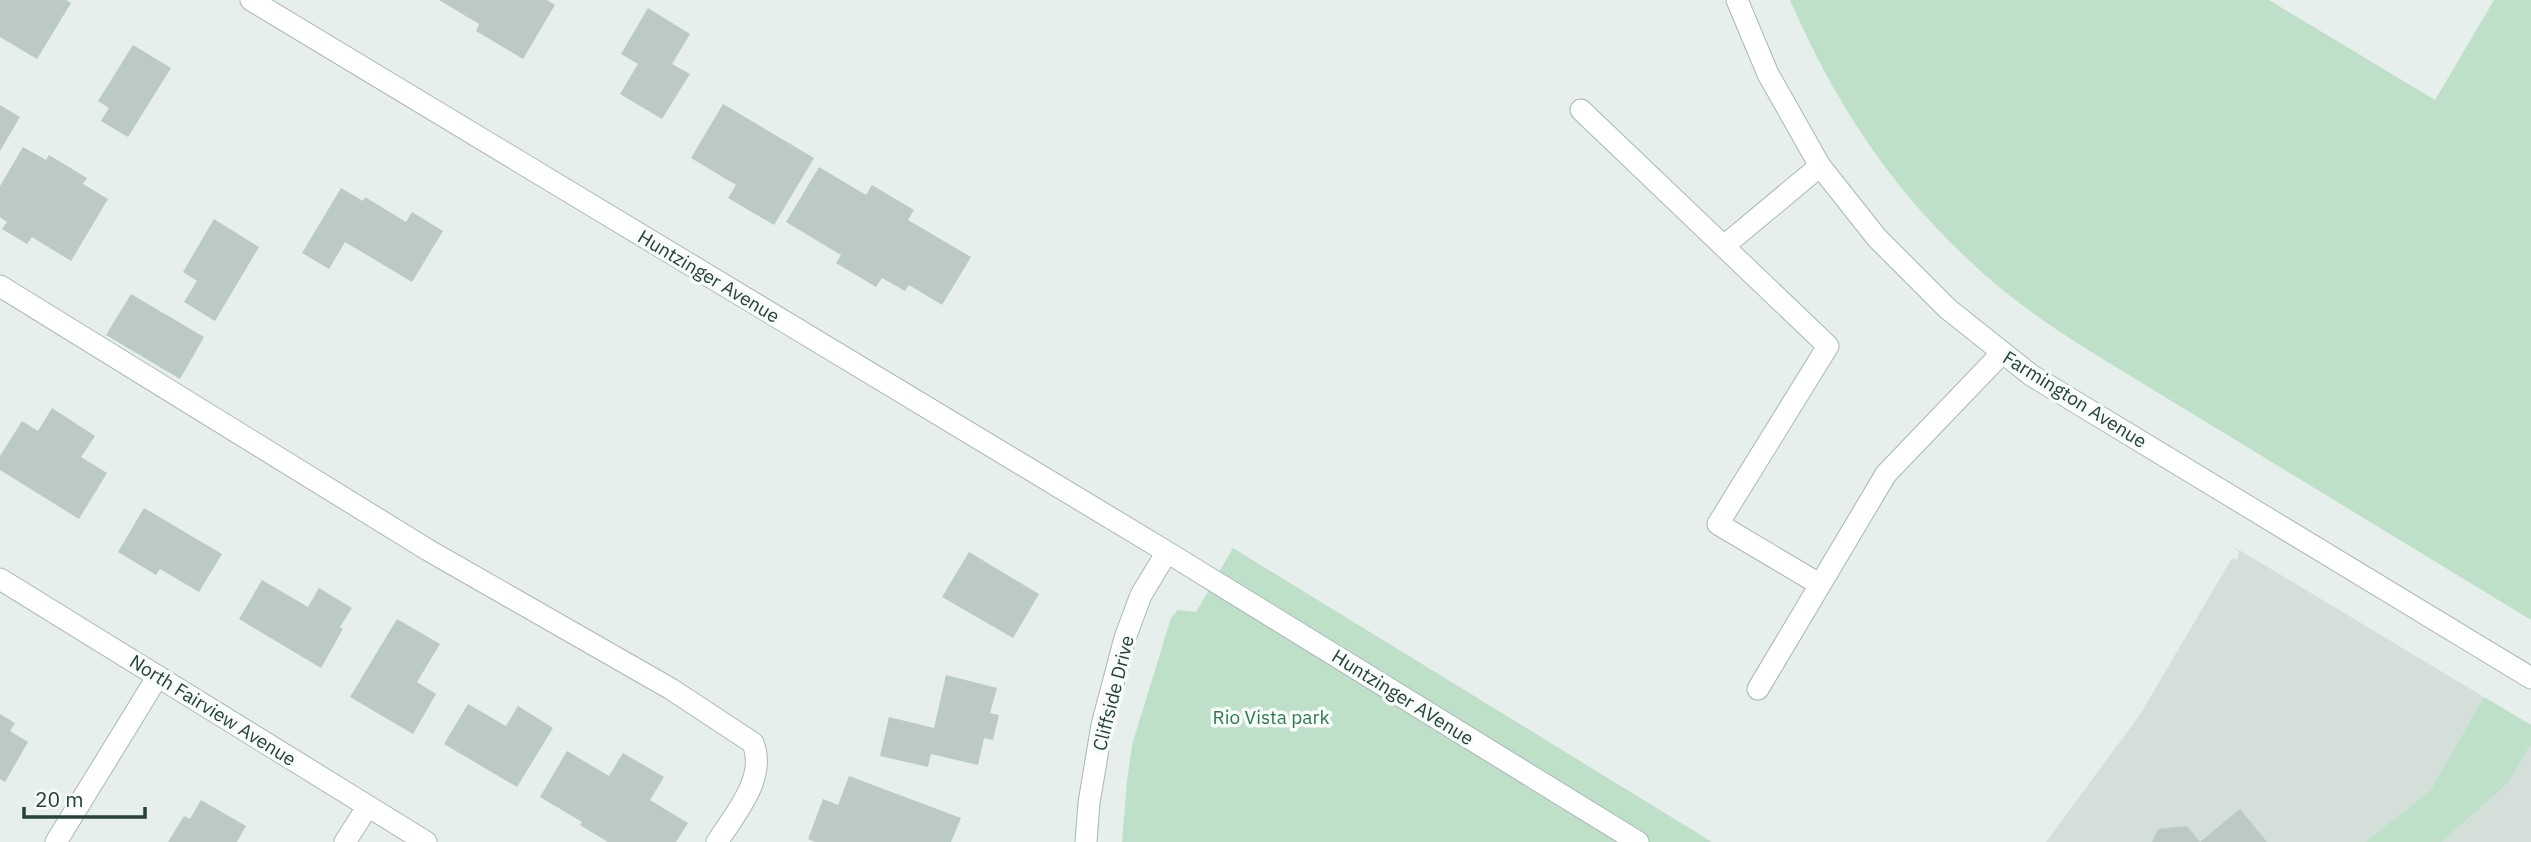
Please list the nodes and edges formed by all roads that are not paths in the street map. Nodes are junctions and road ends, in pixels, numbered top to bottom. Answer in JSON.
{"nodes":[{"id":1,"x":251,"y":0,"type":"edge"},
{"id":2,"x":1737,"y":0,"type":"edge"},
{"id":3,"x":1581,"y":110,"type":"dead end"},
{"id":4,"x":1820,"y":166,"type":"junction"},
{"id":5,"x":1724,"y":246,"type":"junction"},
{"id":6,"x":0,"y":286,"type":"edge"},
{"id":7,"x":2001,"y":353,"type":"junction"},
{"id":8,"x":1167,"y":552,"type":"junction"},
{"id":9,"x":0,"y":579,"type":"edge"},
{"id":10,"x":1819,"y":584,"type":"junction"},
{"id":11,"x":158,"y":676,"type":"junction"},
{"id":12,"x":2531,"y":678,"type":"edge"},
{"id":13,"x":1758,"y":689,"type":"dead end"},
{"id":14,"x":368,"y":806,"type":"junction"},
{"id":15,"x":55,"y":842,"type":"edge"},
{"id":16,"x":345,"y":842,"type":"edge"},
{"id":17,"x":426,"y":842,"type":"edge"},
{"id":18,"x":717,"y":842,"type":"edge"},
{"id":19,"x":1086,"y":842,"type":"edge"},
{"id":20,"x":1638,"y":842,"type":"edge"}],
"edges":[{"from":1,"to":8,"type":"street","name":"Huntzinger Avenue"},
{"from":2,"to":4,"type":"street","name":"Farmington Avenue"},
{"from":3,"to":5,"type":"street"},
{"from":4,"to":5,"type":"street"},
{"from":4,"to":7,"type":"street","name":"Farmington Avenue"},
{"from":5,"to":10,"type":"street"},
{"from":6,"to":18,"type":"street"},
{"from":7,"to":10,"type":"street"},
{"from":7,"to":12,"type":"street","name":"Farmington Avenue"},
{"from":8,"to":19,"type":"street","name":"Cliffside Drive"},
{"from":8,"to":20,"type":"street","name":"Huntzinger AVenue"},
{"from":9,"to":11,"type":"street","name":"North Fairview Avenue"},
{"from":10,"to":13,"type":"street"},
{"from":11,"to":14,"type":"street","name":"North Fairview Avenue"},
{"from":11,"to":15,"type":"street"},
{"from":14,"to":16,"type":"street"},
{"from":14,"to":17,"type":"street","name":"North Fairview Avenue"}]}
